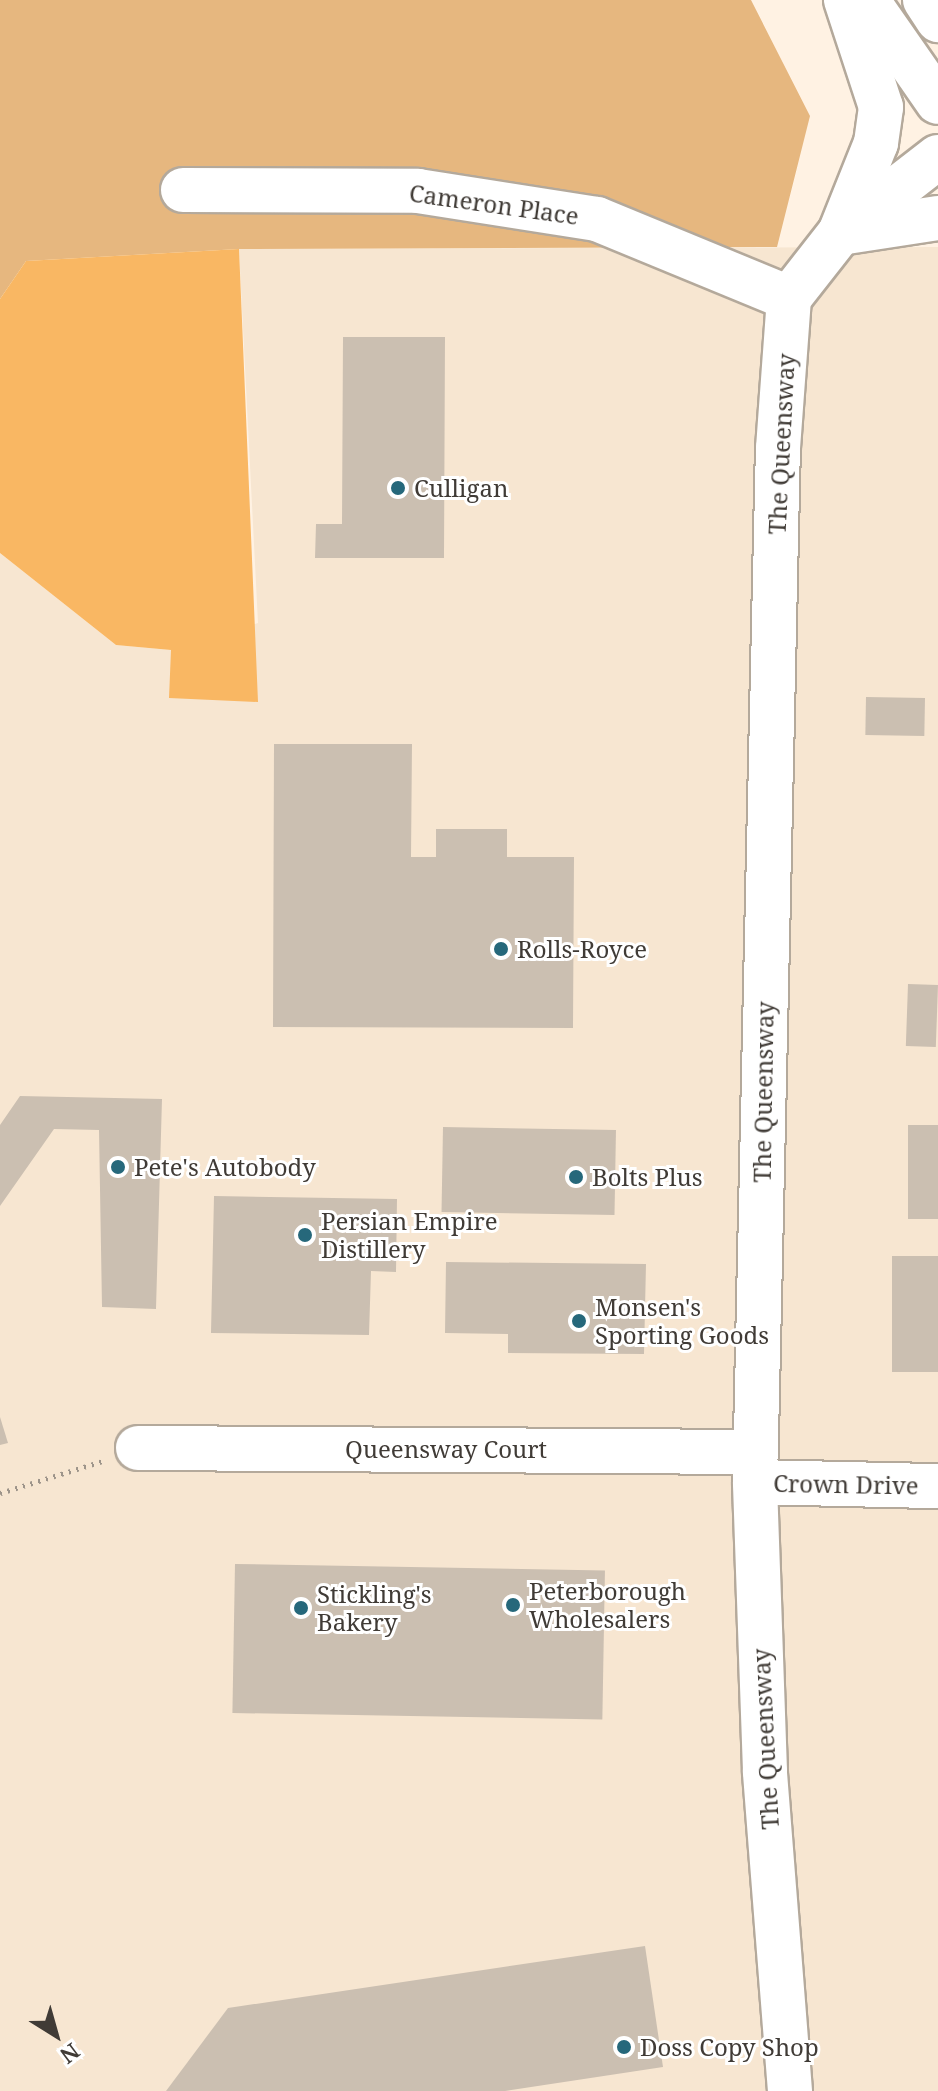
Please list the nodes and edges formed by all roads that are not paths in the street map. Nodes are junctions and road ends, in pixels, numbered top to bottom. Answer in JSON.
{"nodes":[{"id":1,"x":846,"y":0,"type":"edge"},
{"id":2,"x":867,"y":0,"type":"edge"},
{"id":3,"x":925,"y":0,"type":"edge"},
{"id":4,"x":938,"y":20,"type":"edge"},
{"id":5,"x":938,"y":102,"type":"edge"},
{"id":6,"x":938,"y":157,"type":"edge"},
{"id":7,"x":183,"y":190,"type":"dead end"},
{"id":8,"x":938,"y":218,"type":"edge"},
{"id":9,"x":840,"y":233,"type":"junction"},
{"id":10,"x":789,"y":298,"type":"junction"},
{"id":11,"x":138,"y":1448,"type":"road end"},
{"id":12,"x":755,"y":1467,"type":"junction"},
{"id":13,"x":938,"y":1486,"type":"edge"},
{"id":14,"x":790,"y":2091,"type":"edge"}],
"edges":[{"from":1,"to":9,"type":"street"},
{"from":2,"to":5,"type":"street"},
{"from":3,"to":4,"type":"street"},
{"from":6,"to":9,"type":"street"},
{"from":7,"to":10,"type":"street","name":"Cameron Place"},
{"from":8,"to":9,"type":"street"},
{"from":9,"to":10,"type":"street"},
{"from":10,"to":12,"type":"street","name":"The Queensway"},
{"from":11,"to":12,"type":"street","name":"Queensway Court"},
{"from":12,"to":13,"type":"street","name":"Crown Drive"},
{"from":12,"to":14,"type":"street","name":"The Queensway"}]}
